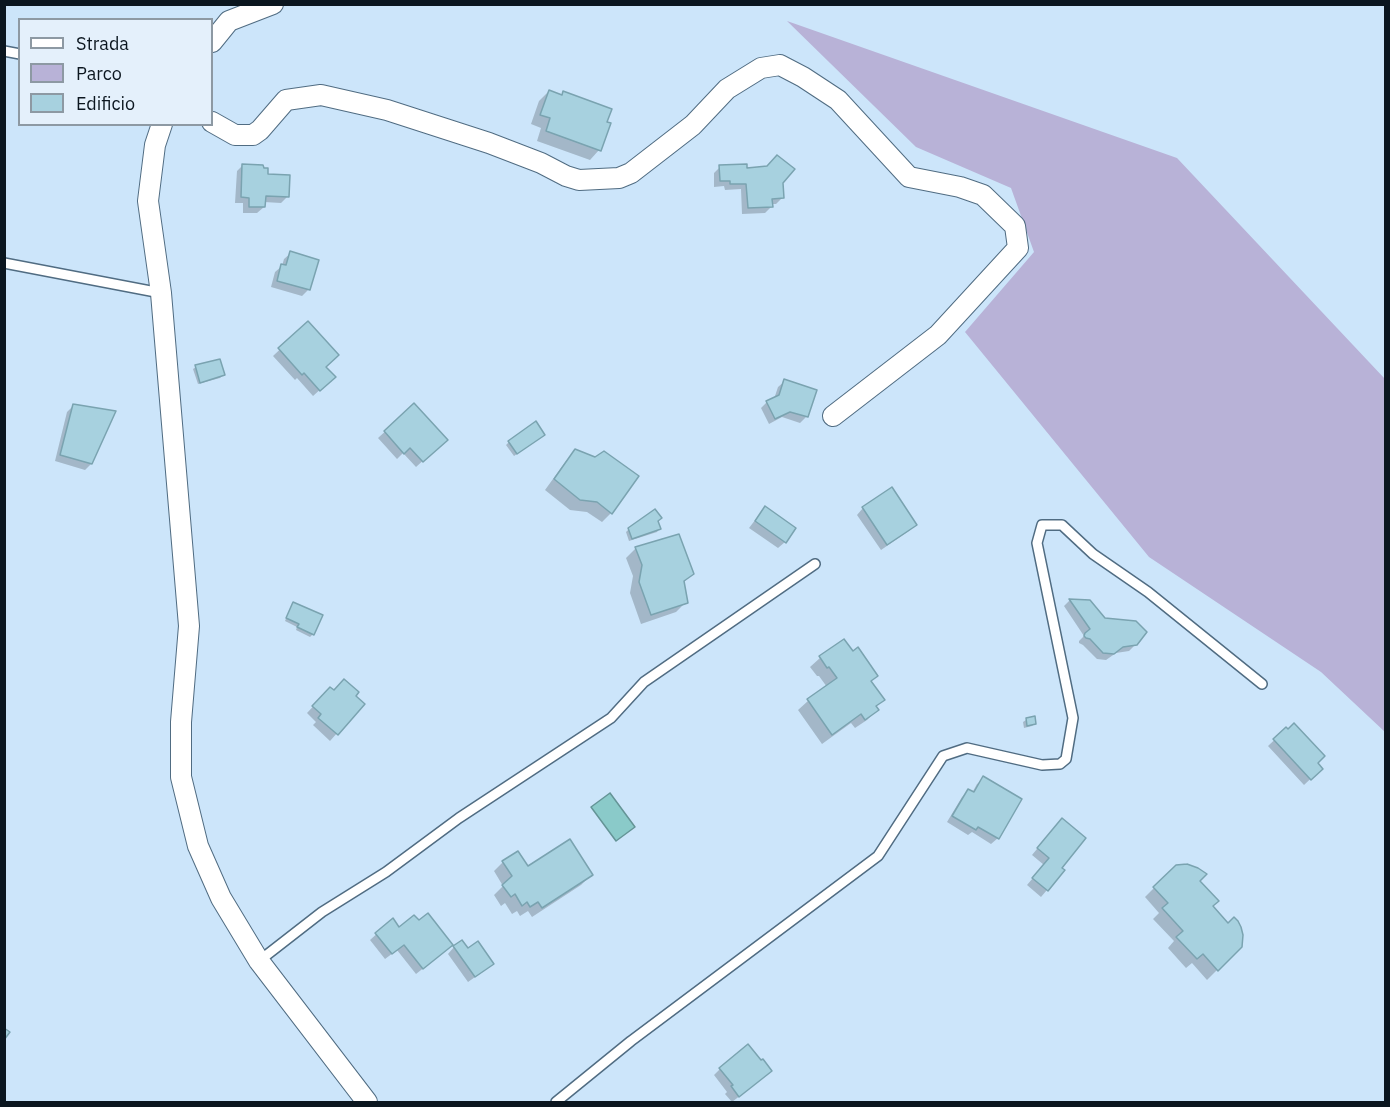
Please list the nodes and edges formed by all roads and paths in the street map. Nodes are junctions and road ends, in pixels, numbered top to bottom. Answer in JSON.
{"nodes":[{"id":1,"x":273,"y":4,"type":"edge"},
{"id":2,"x":213,"y":41,"type":"edge"},
{"id":3,"x":213,"y":123,"type":"edge"},
{"id":4,"x":161,"y":126,"type":"edge"},
{"id":5,"x":4,"y":263,"type":"edge"},
{"id":6,"x":161,"y":293,"type":"junction"},
{"id":7,"x":833,"y":416,"type":"dead end"},
{"id":8,"x":815,"y":564,"type":"dead end"},
{"id":9,"x":1262,"y":684,"type":"dead end"},
{"id":10,"x":259,"y":961,"type":"junction"},
{"id":11,"x":367,"y":1102,"type":"edge"},
{"id":12,"x":556,"y":1102,"type":"edge"}],
"edges":[{"from":1,"to":2,"type":"street"},
{"from":3,"to":7,"type":"street"},
{"from":4,"to":6,"type":"street"},
{"from":5,"to":6,"type":"lane"},
{"from":6,"to":10,"type":"street"},
{"from":8,"to":10,"type":"lane"},
{"from":9,"to":12,"type":"lane"},
{"from":10,"to":11,"type":"street"}]}
